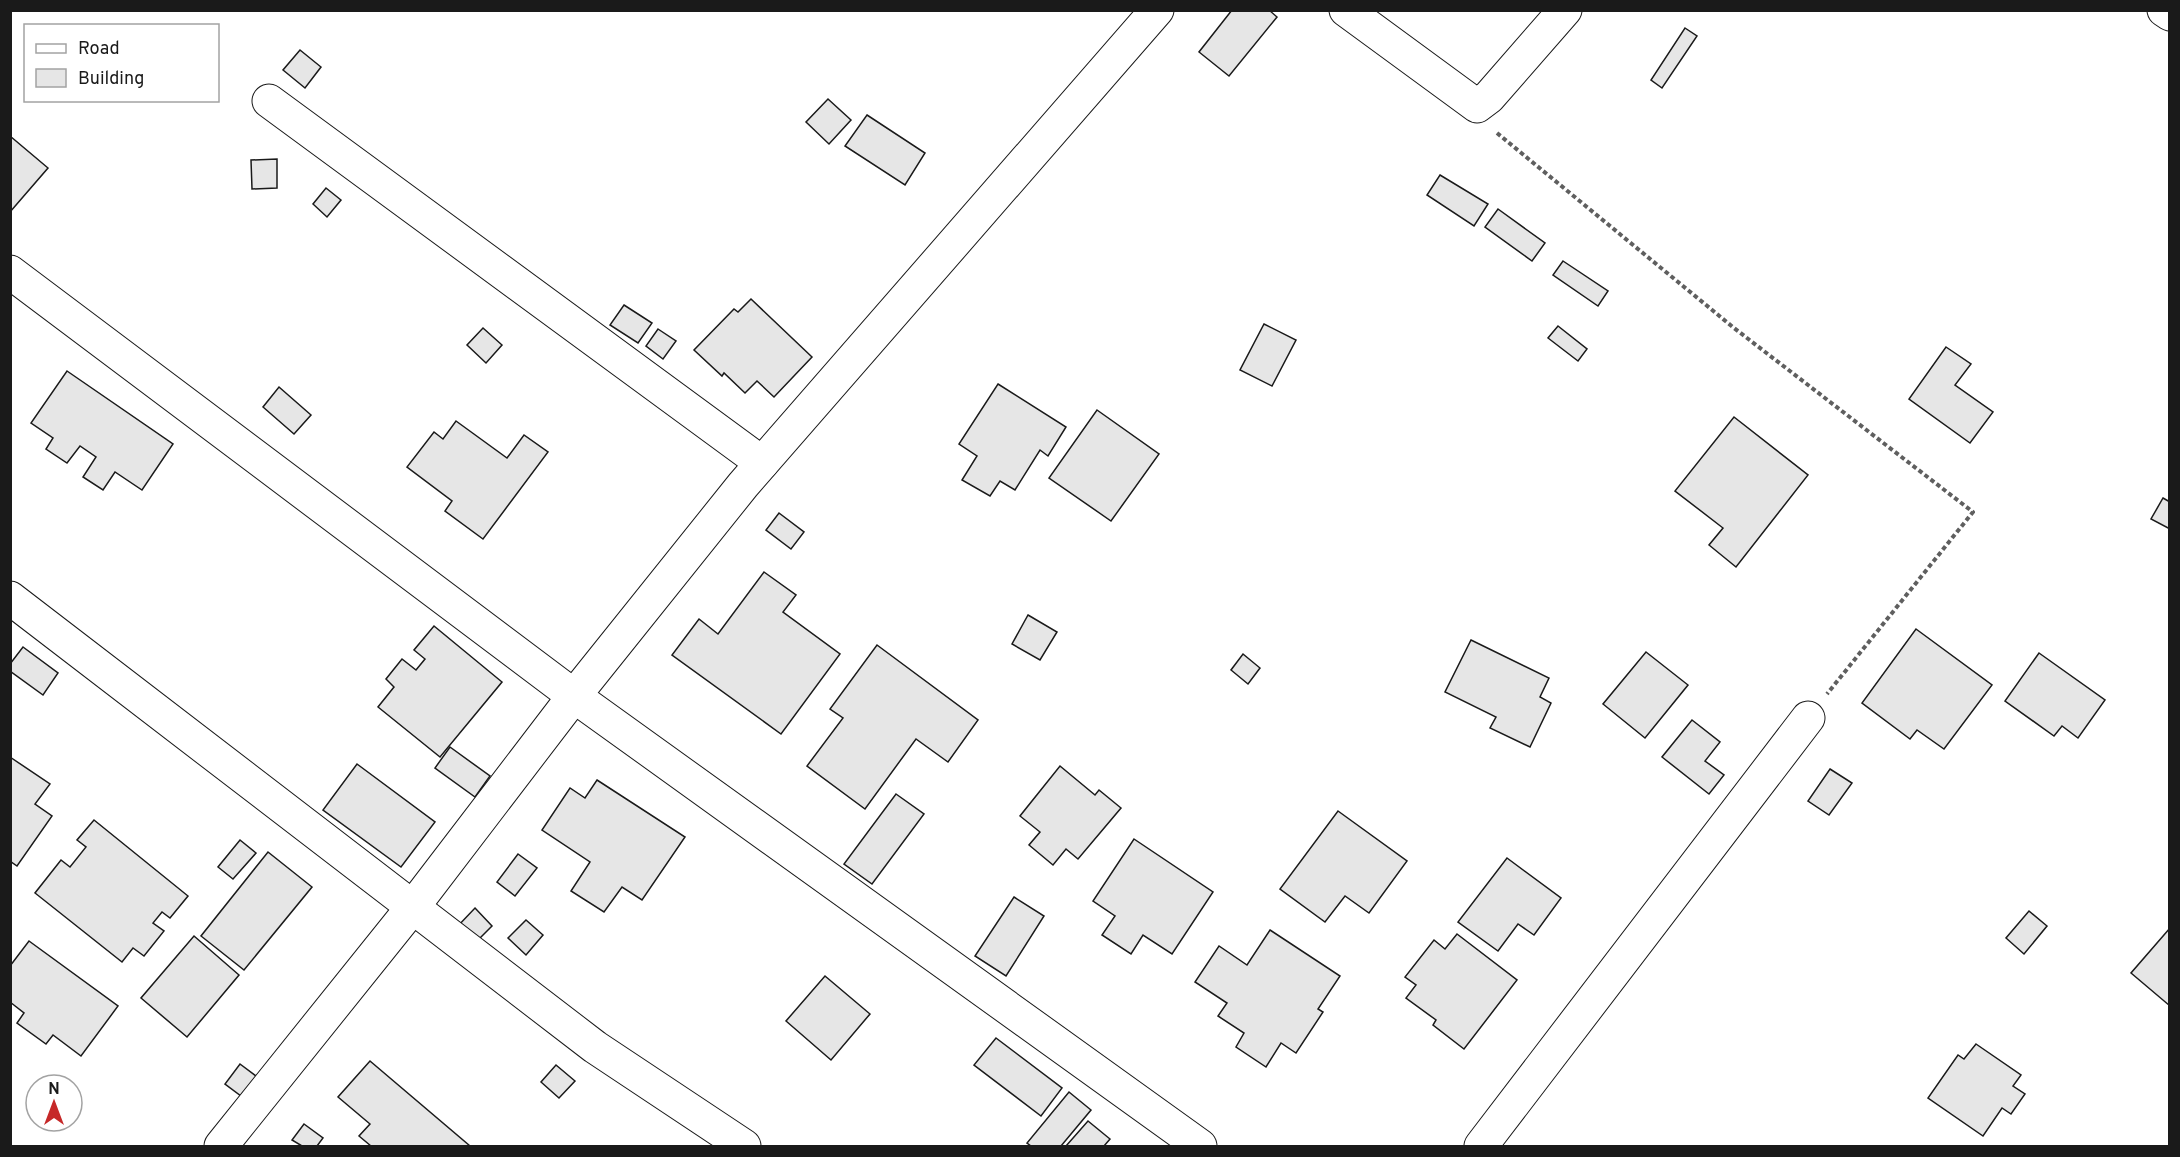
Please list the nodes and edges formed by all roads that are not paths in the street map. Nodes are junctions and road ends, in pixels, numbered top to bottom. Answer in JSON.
{"nodes":[{"id":1,"x":1346,"y":10,"type":"edge"},
{"id":2,"x":1566,"y":10,"type":"edge"},
{"id":3,"x":2164,"y":10,"type":"edge"},
{"id":4,"x":1147,"y":13,"type":"edge"},
{"id":5,"x":2169,"y":14,"type":"edge"},
{"id":6,"x":269,"y":101,"type":"dead end"},
{"id":7,"x":10,"y":272,"type":"edge"},
{"id":8,"x":762,"y":463,"type":"junction"},
{"id":9,"x":10,"y":598,"type":"edge"},
{"id":10,"x":574,"y":696,"type":"junction"},
{"id":11,"x":1808,"y":718,"type":"road end"},
{"id":12,"x":412,"y":908,"type":"junction"},
{"id":13,"x":221,"y":1146,"type":"edge"},
{"id":14,"x":744,"y":1146,"type":"edge"},
{"id":15,"x":1200,"y":1146,"type":"edge"},
{"id":16,"x":1480,"y":1146,"type":"edge"}],
"edges":[{"from":1,"to":2,"type":"street"},
{"from":3,"to":5,"type":"street"},
{"from":4,"to":8,"type":"street"},
{"from":6,"to":8,"type":"street"},
{"from":7,"to":10,"type":"street"},
{"from":8,"to":10,"type":"street"},
{"from":9,"to":12,"type":"street"},
{"from":10,"to":12,"type":"street"},
{"from":10,"to":15,"type":"street"},
{"from":11,"to":16,"type":"street"},
{"from":12,"to":13,"type":"street"},
{"from":12,"to":14,"type":"street"}]}
